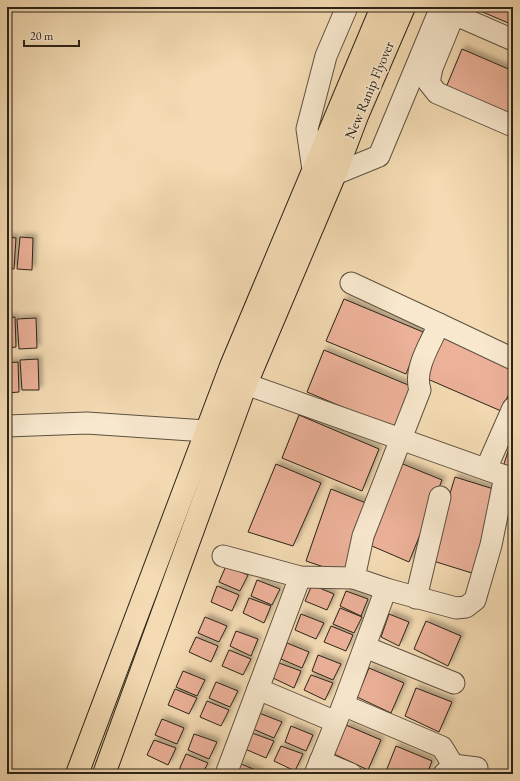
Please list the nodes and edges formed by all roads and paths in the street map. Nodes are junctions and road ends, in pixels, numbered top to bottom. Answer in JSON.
{"nodes":[{"id":1,"x":347,"y":7,"type":"edge"},
{"id":2,"x":382,"y":7,"type":"edge"},
{"id":3,"x":404,"y":7,"type":"edge"},
{"id":4,"x":448,"y":11,"type":"edge"},
{"id":5,"x":513,"y":40,"type":"edge"},
{"id":6,"x":347,"y":113,"type":"junction"},
{"id":7,"x":513,"y":126,"type":"edge"},
{"id":8,"x":313,"y":170,"type":"junction"},
{"id":9,"x":335,"y":174,"type":"junction"},
{"id":10,"x":351,"y":283,"type":"dead end"},
{"id":11,"x":438,"y":324,"type":"junction"},
{"id":12,"x":513,"y":359,"type":"edge"},
{"id":13,"x":246,"y":384,"type":"junction"},
{"id":14,"x":513,"y":408,"type":"edge"},
{"id":15,"x":7,"y":426,"type":"edge"},
{"id":16,"x":206,"y":431,"type":"junction"},
{"id":17,"x":402,"y":439,"type":"junction"},
{"id":18,"x":501,"y":475,"type":"edge"},
{"id":19,"x":440,"y":497,"type":"dead end"},
{"id":20,"x":223,"y":556,"type":"dead end"},
{"id":21,"x":300,"y":577,"type":"junction"},
{"id":22,"x":354,"y":578,"type":"junction"},
{"id":23,"x":386,"y":589,"type":"junction"},
{"id":24,"x":416,"y":598,"type":"junction"},
{"id":25,"x":365,"y":647,"type":"junction"},
{"id":26,"x":454,"y":683,"type":"dead end"},
{"id":27,"x":258,"y":689,"type":"junction"},
{"id":28,"x":339,"y":714,"type":"junction"},
{"id":29,"x":317,"y":767,"type":"edge"},
{"id":30,"x":477,"y":768,"type":"dead end"},
{"id":31,"x":448,"y":770,"type":"edge"},
{"id":32,"x":77,"y":774,"type":"edge"},
{"id":33,"x":104,"y":774,"type":"edge"},
{"id":34,"x":226,"y":774,"type":"edge"},
{"id":35,"x":351,"y":774,"type":"edge"}],
"edges":[{"from":1,"to":8,"type":"street"},
{"from":2,"to":6,"type":"main road","name":"New Ranip Flyover"},
{"from":3,"to":6,"type":"main road","name":"New Ranip Flyover"},
{"from":4,"to":5,"type":"street"},
{"from":4,"to":7,"type":"street"},
{"from":4,"to":9,"type":"street"},
{"from":6,"to":8,"type":"main road","name":"New Ranip Flyover"},
{"from":6,"to":9,"type":"main road","name":"New Ranip Flyover"},
{"from":8,"to":16,"type":"main road","name":"New Ranip Flyover"},
{"from":9,"to":13,"type":"main road","name":"New Ranip Flyover"},
{"from":10,"to":11,"type":"street"},
{"from":11,"to":12,"type":"street"},
{"from":11,"to":17,"type":"street"},
{"from":13,"to":17,"type":"street"},
{"from":13,"to":33,"type":"main road","name":"New Ranip Flyover"},
{"from":14,"to":18,"type":"street"},
{"from":15,"to":16,"type":"street"},
{"from":16,"to":32,"type":"main road","name":"New Ranip Flyover"},
{"from":17,"to":18,"type":"street"},
{"from":17,"to":22,"type":"street"},
{"from":18,"to":24,"type":"street"},
{"from":19,"to":24,"type":"street"},
{"from":20,"to":21,"type":"street"},
{"from":21,"to":22,"type":"street"},
{"from":21,"to":27,"type":"street"},
{"from":22,"to":23,"type":"street"},
{"from":23,"to":24,"type":"street"},
{"from":23,"to":25,"type":"street"},
{"from":25,"to":26,"type":"street"},
{"from":25,"to":28,"type":"street"},
{"from":27,"to":28,"type":"street"},
{"from":27,"to":34,"type":"street"},
{"from":28,"to":29,"type":"street"},
{"from":28,"to":31,"type":"street"},
{"from":29,"to":35,"type":"street"},
{"from":30,"to":31,"type":"street"}]}
